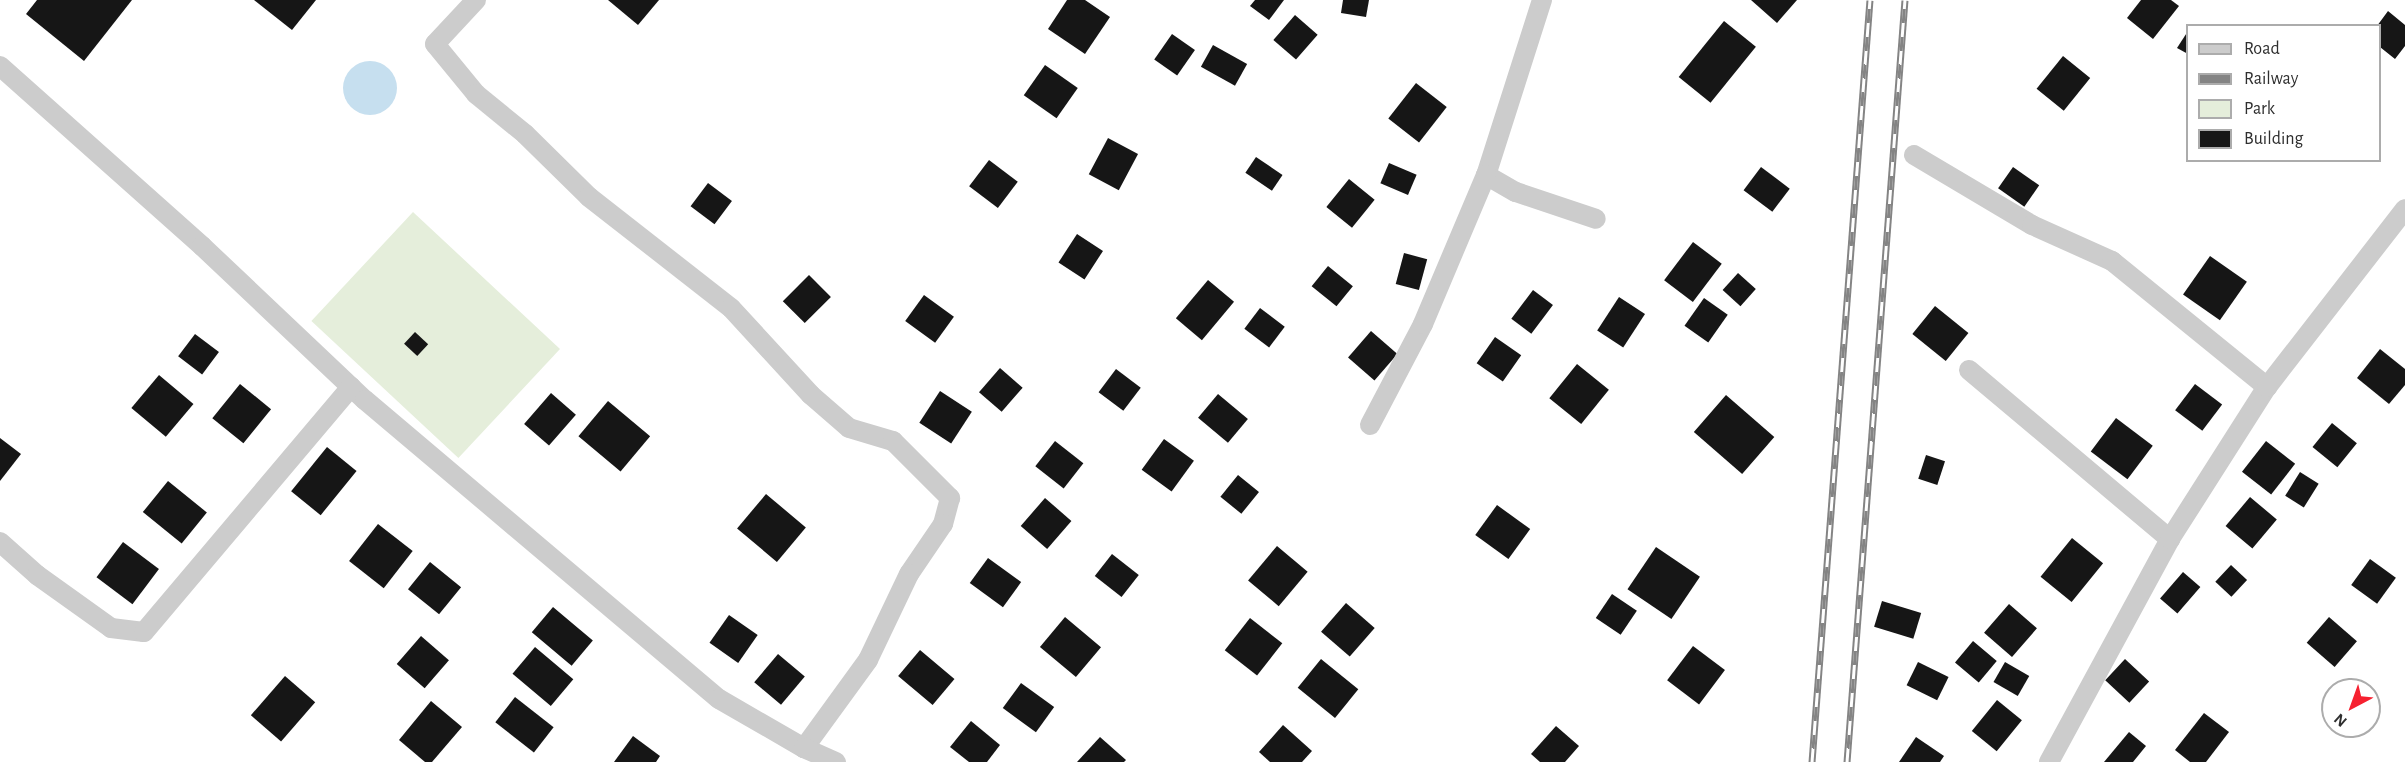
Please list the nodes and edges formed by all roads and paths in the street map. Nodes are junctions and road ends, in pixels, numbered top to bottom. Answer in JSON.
{"nodes":[{"id":1,"x":476,"y":0,"type":"edge"},
{"id":2,"x":1542,"y":0,"type":"edge"},
{"id":3,"x":0,"y":66,"type":"edge"},
{"id":4,"x":1914,"y":155,"type":"dead end"},
{"id":5,"x":1486,"y":175,"type":"junction"},
{"id":6,"x":2405,"y":210,"type":"edge"},
{"id":7,"x":1596,"y":219,"type":"dead end"},
{"id":8,"x":1969,"y":370,"type":"dead end"},
{"id":9,"x":351,"y":387,"type":"junction"},
{"id":10,"x":2267,"y":387,"type":"junction"},
{"id":11,"x":1370,"y":425,"type":"dead end"},
{"id":12,"x":2170,"y":539,"type":"junction"},
{"id":13,"x":0,"y":542,"type":"edge"},
{"id":14,"x":804,"y":748,"type":"junction"},
{"id":15,"x":836,"y":762,"type":"edge"},
{"id":16,"x":2049,"y":762,"type":"edge"}],
"edges":[{"from":1,"to":14,"type":"street"},
{"from":2,"to":5,"type":"street"},
{"from":3,"to":9,"type":"street"},
{"from":4,"to":10,"type":"street"},
{"from":5,"to":7,"type":"street"},
{"from":5,"to":11,"type":"street"},
{"from":6,"to":10,"type":"street"},
{"from":8,"to":12,"type":"street"},
{"from":9,"to":13,"type":"street"},
{"from":9,"to":14,"type":"street"},
{"from":10,"to":12,"type":"street"},
{"from":12,"to":16,"type":"street"},
{"from":14,"to":15,"type":"street"}]}
